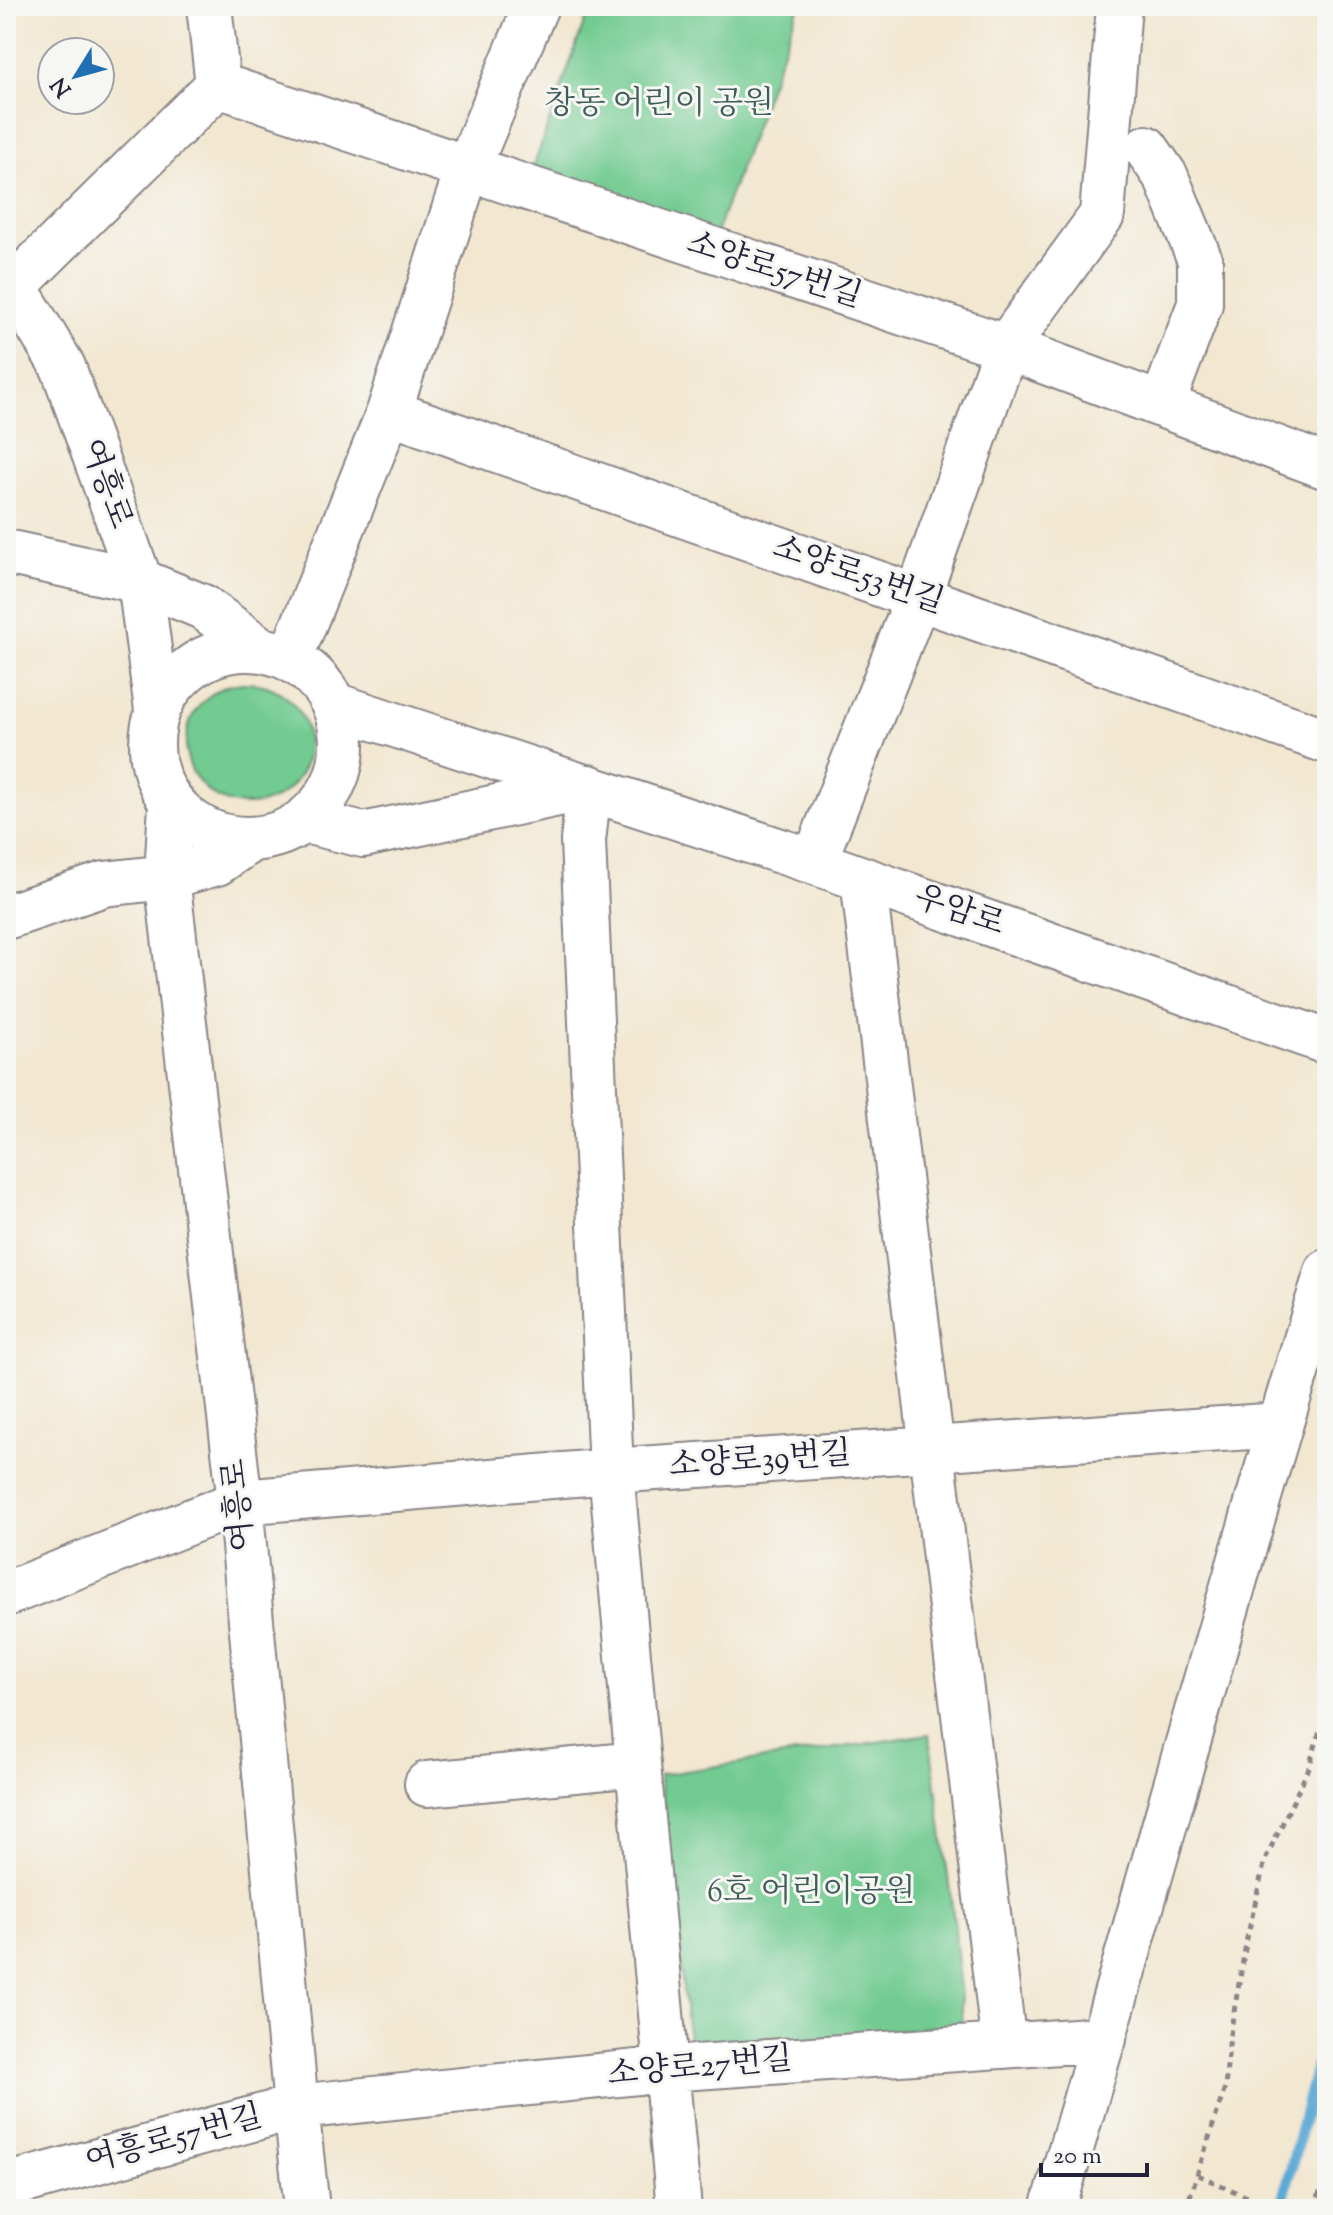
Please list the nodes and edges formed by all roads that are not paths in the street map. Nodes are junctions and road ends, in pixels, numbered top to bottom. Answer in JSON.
{"nodes":[{"id":1,"x":209,"y":6,"type":"edge"},
{"id":2,"x":536,"y":6,"type":"edge"},
{"id":3,"x":1119,"y":6,"type":"edge"},
{"id":4,"x":218,"y":85,"type":"junction"},
{"id":5,"x":1146,"y":148,"type":"dead end"},
{"id":6,"x":467,"y":170,"type":"junction"},
{"id":7,"x":10,"y":280,"type":"edge"},
{"id":8,"x":1006,"y":347,"type":"junction"},
{"id":9,"x":1162,"y":405,"type":"junction"},
{"id":10,"x":389,"y":412,"type":"junction"},
{"id":11,"x":1327,"y":467,"type":"edge"},
{"id":12,"x":6,"y":552,"type":"edge"},
{"id":13,"x":140,"y":581,"type":"junction"},
{"id":14,"x":918,"y":597,"type":"junction"},
{"id":15,"x":275,"y":654,"type":"junction"},
{"id":16,"x":334,"y":705,"type":"junction"},
{"id":17,"x":157,"y":710,"type":"junction"},
{"id":18,"x":1327,"y":741,"type":"edge"},
{"id":19,"x":589,"y":787,"type":"junction"},
{"id":20,"x":171,"y":803,"type":"junction"},
{"id":21,"x":305,"y":821,"type":"junction"},
{"id":22,"x":250,"y":840,"type":"junction"},
{"id":23,"x":814,"y":862,"type":"junction"},
{"id":24,"x":167,"y":877,"type":"junction"},
{"id":25,"x":863,"y":879,"type":"junction"},
{"id":26,"x":6,"y":917,"type":"edge"},
{"id":27,"x":1327,"y":1042,"type":"edge"},
{"id":28,"x":1327,"y":1272,"type":"edge"},
{"id":29,"x":1280,"y":1425,"type":"junction"},
{"id":30,"x":930,"y":1450,"type":"junction"},
{"id":31,"x":611,"y":1471,"type":"junction"},
{"id":32,"x":240,"y":1502,"type":"junction"},
{"id":33,"x":6,"y":1594,"type":"edge"},
{"id":34,"x":638,"y":1764,"type":"junction"},
{"id":35,"x":427,"y":1784,"type":"dead end"},
{"id":36,"x":1104,"y":2039,"type":"junction"},
{"id":37,"x":1004,"y":2046,"type":"junction"},
{"id":38,"x":667,"y":2069,"type":"junction"},
{"id":39,"x":296,"y":2107,"type":"junction"},
{"id":40,"x":6,"y":2186,"type":"edge"},
{"id":41,"x":307,"y":2209,"type":"edge"},
{"id":42,"x":679,"y":2209,"type":"edge"},
{"id":43,"x":1053,"y":2209,"type":"edge"}],
"edges":[{"from":1,"to":4,"type":"street"},
{"from":2,"to":6,"type":"street"},
{"from":3,"to":8,"type":"street"},
{"from":4,"to":6,"type":"street","name":"소양로57번길"},
{"from":4,"to":7,"type":"street"},
{"from":5,"to":9,"type":"street"},
{"from":6,"to":8,"type":"street","name":"소양로57번길"},
{"from":6,"to":10,"type":"street"},
{"from":7,"to":13,"type":"street","name":"여흥로"},
{"from":8,"to":9,"type":"street","name":"소양로57번길"},
{"from":8,"to":14,"type":"street"},
{"from":9,"to":11,"type":"street","name":"소양로57번길"},
{"from":10,"to":14,"type":"street","name":"소양로53번길"},
{"from":10,"to":15,"type":"street"},
{"from":12,"to":13,"type":"street"},
{"from":13,"to":15,"type":"street"},
{"from":13,"to":17,"type":"street","name":"여흥로"},
{"from":14,"to":18,"type":"street","name":"소양로53번길"},
{"from":14,"to":23,"type":"street"},
{"from":15,"to":16,"type":"street"},
{"from":15,"to":17,"type":"street"},
{"from":16,"to":19,"type":"street","name":"우암로"},
{"from":16,"to":21,"type":"street"},
{"from":17,"to":20,"type":"street"},
{"from":19,"to":21,"type":"street"},
{"from":19,"to":23,"type":"street","name":"우암로"},
{"from":19,"to":31,"type":"street"},
{"from":20,"to":22,"type":"street"},
{"from":20,"to":24,"type":"street","name":"여흥로"},
{"from":21,"to":22,"type":"street"},
{"from":22,"to":24,"type":"street"},
{"from":23,"to":25,"type":"street","name":"우암로"},
{"from":24,"to":26,"type":"street"},
{"from":24,"to":32,"type":"street","name":"여흥로"},
{"from":25,"to":27,"type":"street","name":"우암로"},
{"from":25,"to":30,"type":"street"},
{"from":28,"to":29,"type":"street"},
{"from":29,"to":30,"type":"street","name":"소양로39번길"},
{"from":29,"to":36,"type":"street"},
{"from":30,"to":31,"type":"street","name":"소양로39번길"},
{"from":30,"to":37,"type":"street"},
{"from":31,"to":32,"type":"street","name":"소양로39번길"},
{"from":31,"to":34,"type":"street"},
{"from":32,"to":33,"type":"street","name":"소양로39번길"},
{"from":32,"to":39,"type":"street","name":"여흥로"},
{"from":34,"to":35,"type":"street"},
{"from":34,"to":38,"type":"street"},
{"from":36,"to":37,"type":"street","name":"소양로27번길"},
{"from":36,"to":43,"type":"street"},
{"from":37,"to":38,"type":"street","name":"소양로27번길"},
{"from":38,"to":39,"type":"street","name":"소양로27번길"},
{"from":38,"to":42,"type":"street"},
{"from":39,"to":40,"type":"street","name":"여흥로57번길"},
{"from":39,"to":41,"type":"street","name":"여흥로"}]}
